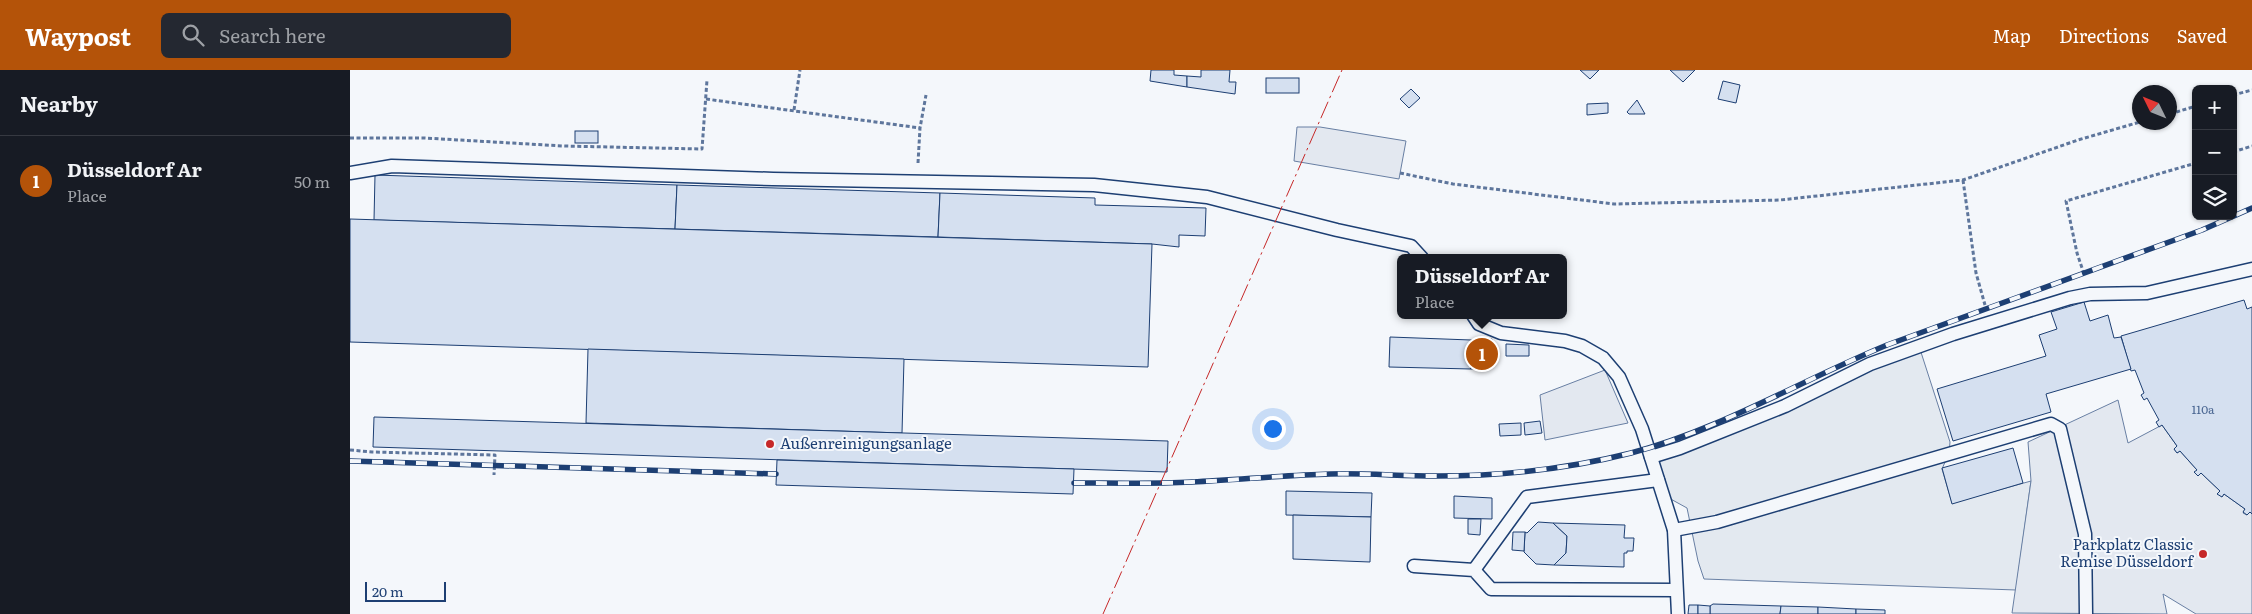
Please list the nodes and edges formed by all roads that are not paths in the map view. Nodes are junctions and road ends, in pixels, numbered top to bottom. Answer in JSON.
{"nodes":[{"id":1,"x":350,"y":173,"type":"edge"},
{"id":2,"x":1418,"y":254,"type":"edge"},
{"id":3,"x":2252,"y":269,"type":"edge"},
{"id":4,"x":1476,"y":319,"type":"edge"},
{"id":5,"x":1651,"y":457,"type":"junction"},
{"id":6,"x":1658,"y":480,"type":"junction"},
{"id":7,"x":1674,"y":530,"type":"junction"},
{"id":8,"x":1414,"y":566,"type":"dead end"},
{"id":9,"x":1474,"y":570,"type":"junction"},
{"id":10,"x":1676,"y":590,"type":"junction"},
{"id":11,"x":1678,"y":614,"type":"edge"},
{"id":12,"x":2086,"y":614,"type":"edge"}],
"edges":[{"from":1,"to":2,"type":"lane"},
{"from":3,"to":5,"type":"lane"},
{"from":4,"to":5,"type":"lane"},
{"from":5,"to":6,"type":"lane"},
{"from":6,"to":7,"type":"lane"},
{"from":6,"to":9,"type":"lane"},
{"from":7,"to":10,"type":"lane"},
{"from":7,"to":12,"type":"lane"},
{"from":8,"to":9,"type":"lane"},
{"from":9,"to":10,"type":"lane"},
{"from":10,"to":11,"type":"lane"}]}
